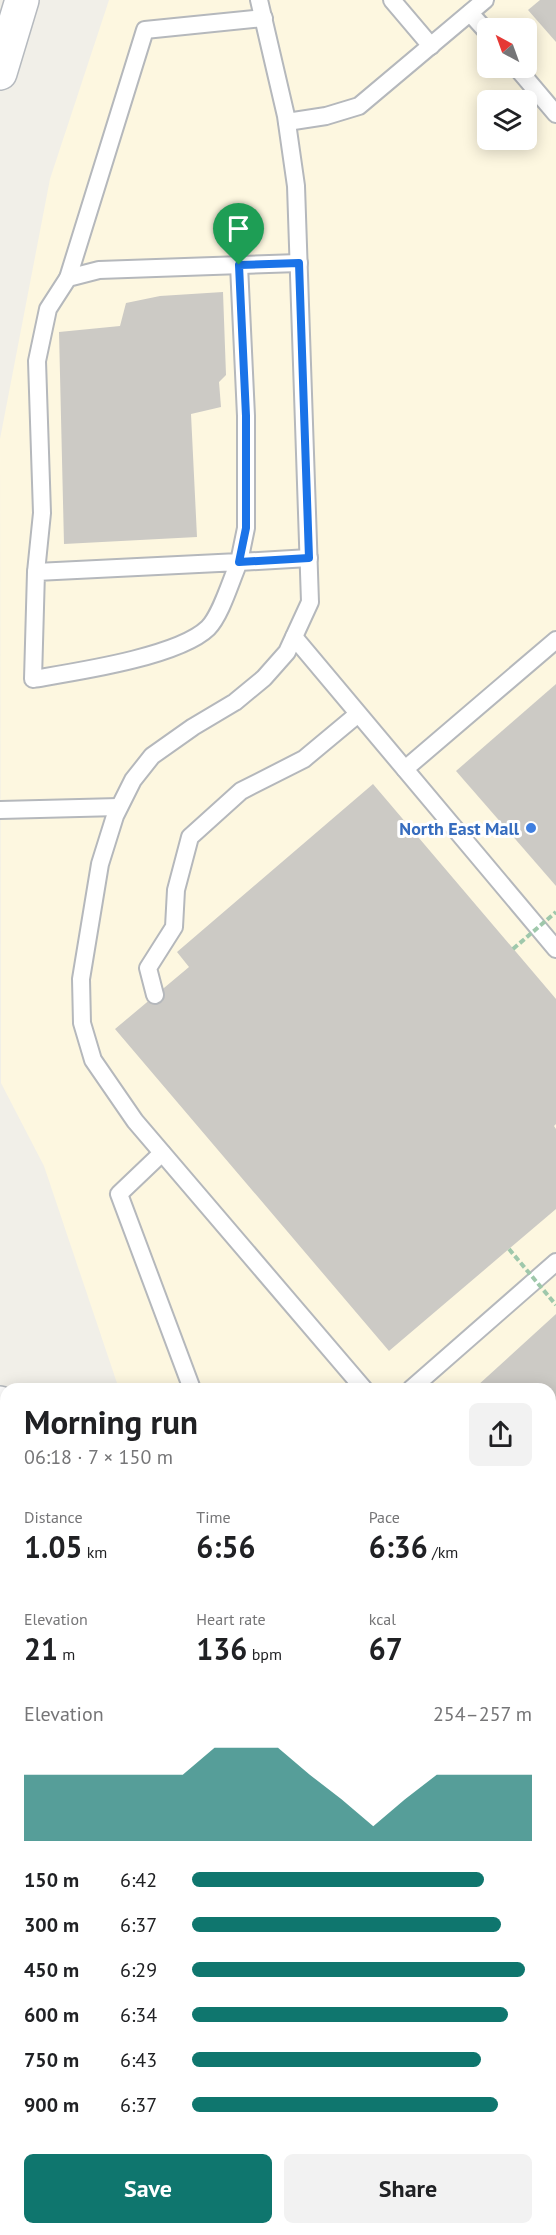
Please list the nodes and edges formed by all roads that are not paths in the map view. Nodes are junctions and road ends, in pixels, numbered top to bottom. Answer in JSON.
{"nodes":[{"id":1,"x":22,"y":0,"type":"edge"},
{"id":2,"x":259,"y":0,"type":"edge"},
{"id":3,"x":392,"y":0,"type":"edge"},
{"id":4,"x":485,"y":0,"type":"edge"},
{"id":5,"x":470,"y":13,"type":"junction"},
{"id":6,"x":264,"y":18,"type":"junction"},
{"id":7,"x":477,"y":21,"type":"edge"},
{"id":8,"x":431,"y":46,"type":"junction"},
{"id":9,"x":0,"y":73,"type":"edge"},
{"id":10,"x":525,"y":78,"type":"edge"},
{"id":11,"x":556,"y":114,"type":"edge"},
{"id":12,"x":287,"y":122,"type":"junction"},
{"id":13,"x":299,"y":263,"type":"junction"},
{"id":14,"x":239,"y":265,"type":"junction"},
{"id":15,"x":68,"y":278,"type":"junction"},
{"id":16,"x":309,"y":558,"type":"junction"},
{"id":17,"x":239,"y":562,"type":"junction"},
{"id":18,"x":36,"y":572,"type":"junction"},
{"id":19,"x":294,"y":637,"type":"junction"},
{"id":20,"x":556,"y":640,"type":"edge"},
{"id":21,"x":358,"y":714,"type":"junction"},
{"id":22,"x":405,"y":769,"type":"junction"},
{"id":23,"x":119,"y":807,"type":"junction"},
{"id":24,"x":0,"y":810,"type":"edge"},
{"id":25,"x":556,"y":949,"type":"edge"},
{"id":26,"x":155,"y":995,"type":"dead end"},
{"id":27,"x":162,"y":1153,"type":"junction"},
{"id":28,"x":556,"y":1262,"type":"edge"},
{"id":29,"x":190,"y":1383,"type":"edge"},
{"id":30,"x":359,"y":1383,"type":"edge"},
{"id":31,"x":418,"y":1383,"type":"edge"}],
"edges":[{"from":1,"to":9,"type":"main road"},
{"from":2,"to":6,"type":"lane"},
{"from":3,"to":8,"type":"lane"},
{"from":4,"to":5,"type":"lane"},
{"from":5,"to":7,"type":"lane"},
{"from":5,"to":8,"type":"lane"},
{"from":6,"to":12,"type":"lane"},
{"from":6,"to":15,"type":"lane"},
{"from":8,"to":12,"type":"lane"},
{"from":10,"to":11,"type":"lane"},
{"from":12,"to":13,"type":"lane"},
{"from":13,"to":14,"type":"lane"},
{"from":13,"to":16,"type":"lane"},
{"from":14,"to":15,"type":"lane"},
{"from":14,"to":17,"type":"lane"},
{"from":15,"to":18,"type":"lane"},
{"from":16,"to":17,"type":"lane"},
{"from":16,"to":19,"type":"lane"},
{"from":17,"to":18,"type":"lane"},
{"from":17,"to":18,"type":"lane"},
{"from":19,"to":21,"type":"lane"},
{"from":19,"to":23,"type":"lane"},
{"from":20,"to":22,"type":"lane"},
{"from":21,"to":22,"type":"lane"},
{"from":21,"to":26,"type":"lane"},
{"from":22,"to":25,"type":"lane"},
{"from":23,"to":24,"type":"lane"},
{"from":23,"to":27,"type":"lane"},
{"from":27,"to":29,"type":"lane"},
{"from":27,"to":30,"type":"lane"},
{"from":28,"to":31,"type":"lane"}]}
